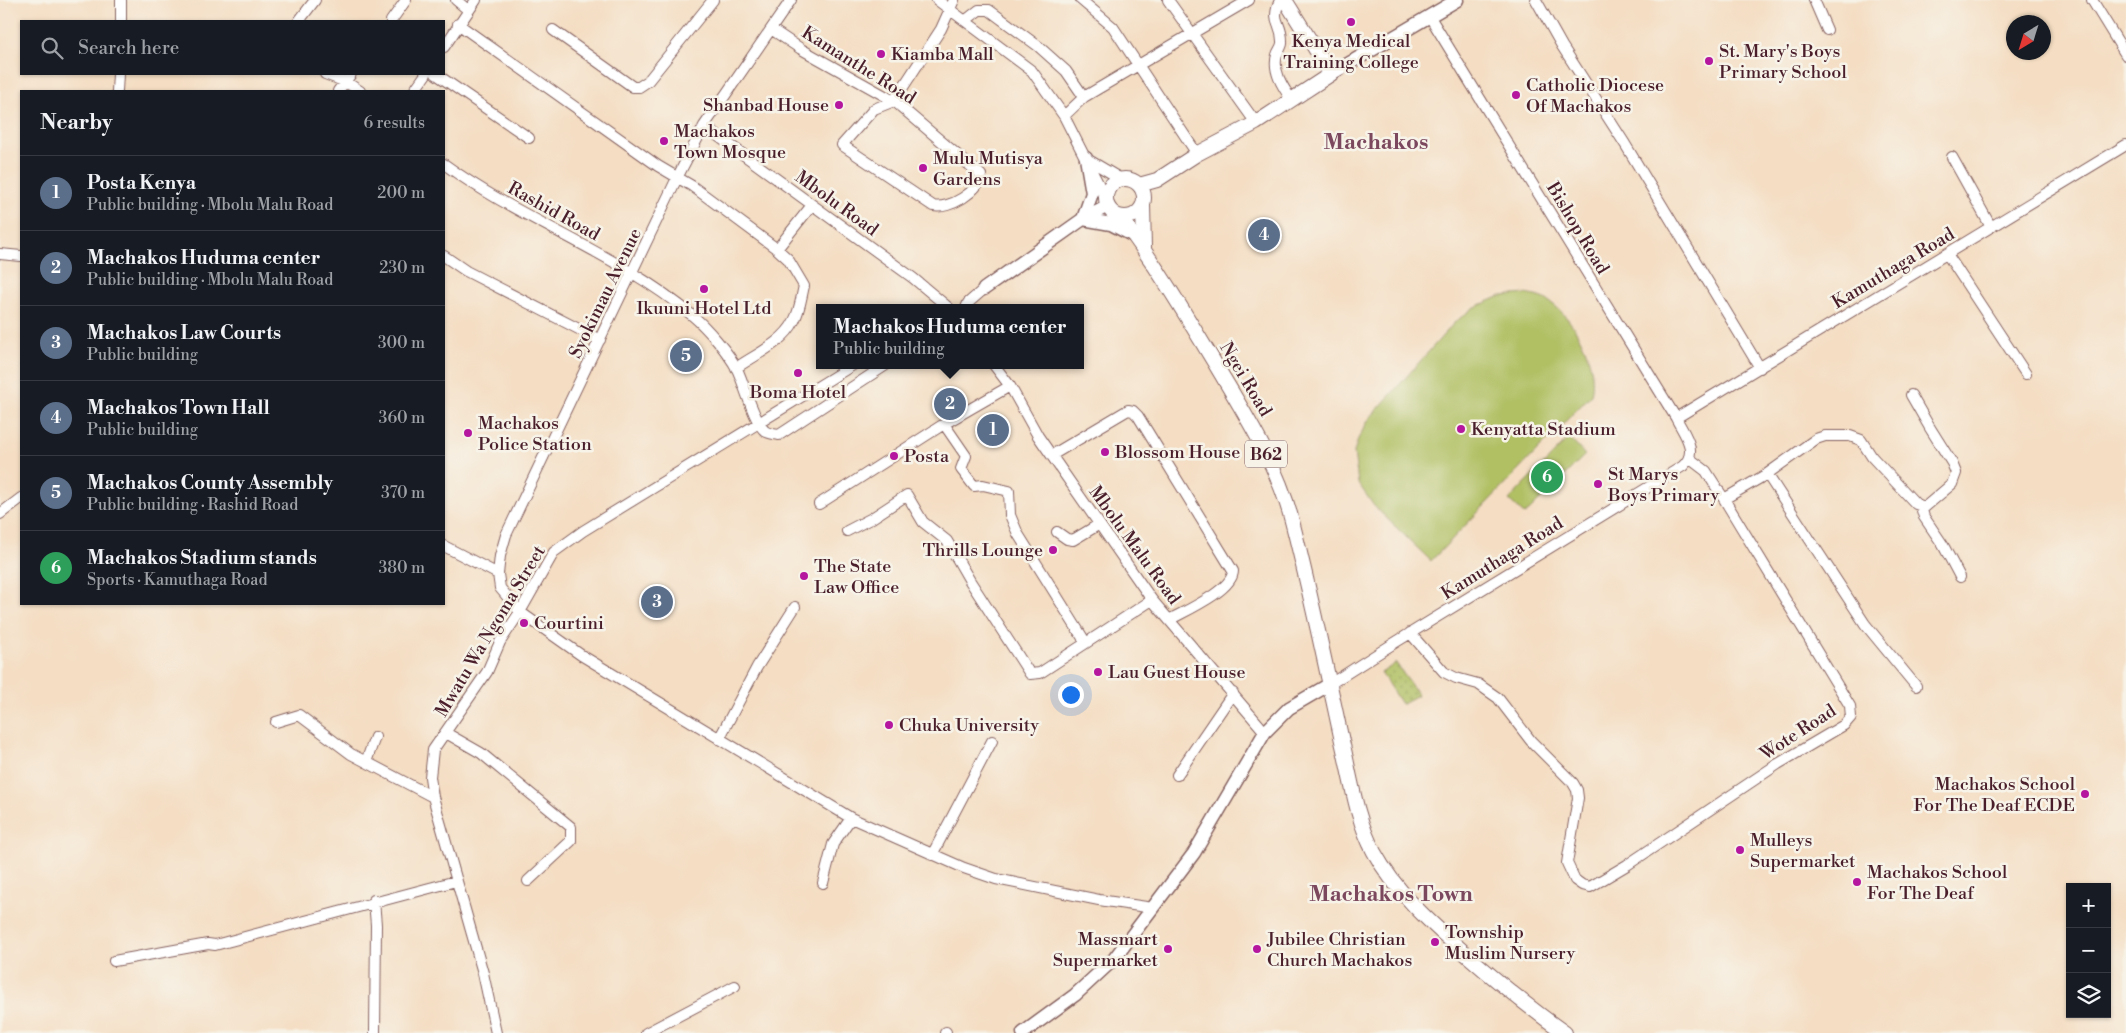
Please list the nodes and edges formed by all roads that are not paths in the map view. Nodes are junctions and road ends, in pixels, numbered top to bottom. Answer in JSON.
{"nodes":[{"id":1,"x":121,"y":0,"type":"edge"},
{"id":2,"x":315,"y":0,"type":"edge"},
{"id":3,"x":406,"y":0,"type":"edge"},
{"id":4,"x":456,"y":0,"type":"edge"},
{"id":5,"x":476,"y":0,"type":"edge"},
{"id":6,"x":713,"y":0,"type":"edge"},
{"id":7,"x":791,"y":0,"type":"edge"},
{"id":8,"x":938,"y":0,"type":"edge"},
{"id":9,"x":1080,"y":0,"type":"edge"},
{"id":10,"x":1168,"y":0,"type":"edge"},
{"id":11,"x":1250,"y":0,"type":"edge"},
{"id":12,"x":1280,"y":0,"type":"edge"},
{"id":13,"x":1285,"y":0,"type":"edge"},
{"id":14,"x":1457,"y":0,"type":"edge"},
{"id":15,"x":1536,"y":0,"type":"edge"},
{"id":16,"x":1814,"y":0,"type":"edge"},
{"id":17,"x":2092,"y":0,"type":"edge"},
{"id":18,"x":951,"y":4,"type":"edge"},
{"id":19,"x":468,"y":10,"type":"junction"},
{"id":20,"x":1430,"y":17,"type":"junction"},
{"id":21,"x":121,"y":20,"type":"edge"},
{"id":22,"x":300,"y":20,"type":"edge"},
{"id":23,"x":391,"y":20,"type":"edge"},
{"id":24,"x":966,"y":21,"type":"junction"},
{"id":25,"x":458,"y":24,"type":"junction"},
{"id":26,"x":771,"y":29,"type":"junction"},
{"id":27,"x":553,"y":30,"type":"dead end"},
{"id":28,"x":1827,"y":30,"type":"dead end"},
{"id":29,"x":1193,"y":34,"type":"junction"},
{"id":30,"x":445,"y":45,"type":"edge"},
{"id":31,"x":2126,"y":55,"type":"edge"},
{"id":32,"x":1139,"y":64,"type":"junction"},
{"id":33,"x":1331,"y":74,"type":"junction"},
{"id":34,"x":118,"y":75,"type":"edge"},
{"id":35,"x":331,"y":75,"type":"edge"},
{"id":36,"x":425,"y":75,"type":"edge"},
{"id":37,"x":437,"y":75,"type":"edge"},
{"id":38,"x":348,"y":78,"type":"edge"},
{"id":39,"x":117,"y":90,"type":"edge"},
{"id":40,"x":339,"y":90,"type":"edge"},
{"id":41,"x":359,"y":90,"type":"edge"},
{"id":42,"x":415,"y":90,"type":"edge"},
{"id":43,"x":1084,"y":97,"type":"junction"},
{"id":44,"x":1291,"y":99,"type":"junction"},
{"id":45,"x":894,"y":101,"type":"junction"},
{"id":46,"x":1064,"y":116,"type":"junction"},
{"id":47,"x":1256,"y":123,"type":"junction"},
{"id":48,"x":704,"y":126,"type":"junction"},
{"id":49,"x":529,"y":138,"type":"dead end"},
{"id":50,"x":2126,"y":145,"type":"edge"},
{"id":51,"x":1197,"y":154,"type":"junction"},
{"id":52,"x":1952,"y":157,"type":"dead end"},
{"id":53,"x":1086,"y":158,"type":"junction"},
{"id":54,"x":445,"y":165,"type":"edge"},
{"id":55,"x":677,"y":178,"type":"junction"},
{"id":56,"x":1121,"y":179,"type":"junction"},
{"id":57,"x":1158,"y":180,"type":"junction"},
{"id":58,"x":1139,"y":185,"type":"junction"},
{"id":59,"x":1144,"y":201,"type":"junction"},
{"id":60,"x":1107,"y":202,"type":"junction"},
{"id":61,"x":812,"y":206,"type":"junction"},
{"id":62,"x":1120,"y":217,"type":"junction"},
{"id":63,"x":1083,"y":219,"type":"junction"},
{"id":64,"x":1991,"y":227,"type":"junction"},
{"id":65,"x":1140,"y":243,"type":"junction"},
{"id":66,"x":777,"y":249,"type":"junction"},
{"id":67,"x":0,"y":254,"type":"edge"},
{"id":68,"x":1947,"y":254,"type":"junction"},
{"id":69,"x":20,"y":256,"type":"edge"},
{"id":70,"x":445,"y":257,"type":"edge"},
{"id":71,"x":633,"y":273,"type":"junction"},
{"id":72,"x":984,"y":289,"type":"joint"},
{"id":73,"x":944,"y":304,"type":"edge"},
{"id":74,"x":968,"y":304,"type":"edge"},
{"id":75,"x":600,"y":340,"type":"junction"},
{"id":76,"x":736,"y":368,"type":"junction"},
{"id":77,"x":1760,"y":368,"type":"junction"},
{"id":78,"x":846,"y":369,"type":"edge"},
{"id":79,"x":880,"y":369,"type":"edge"},
{"id":80,"x":997,"y":369,"type":"edge"},
{"id":81,"x":2026,"y":374,"type":"dead end"},
{"id":82,"x":1010,"y":386,"type":"junction"},
{"id":83,"x":1911,"y":395,"type":"dead end"},
{"id":84,"x":1676,"y":418,"type":"junction"},
{"id":85,"x":758,"y":422,"type":"junction"},
{"id":86,"x":944,"y":424,"type":"junction"},
{"id":87,"x":1052,"y":456,"type":"junction"},
{"id":88,"x":1689,"y":458,"type":"junction"},
{"id":89,"x":1767,"y":474,"type":"junction"},
{"id":90,"x":20,"y":499,"type":"edge"},
{"id":91,"x":1724,"y":499,"type":"junction"},
{"id":92,"x":820,"y":504,"type":"dead end"},
{"id":93,"x":1921,"y":507,"type":"junction"},
{"id":94,"x":0,"y":514,"type":"edge"},
{"id":95,"x":1098,"y":525,"type":"junction"},
{"id":96,"x":847,"y":531,"type":"dead end"},
{"id":97,"x":1056,"y":532,"type":"dead end"},
{"id":98,"x":445,"y":547,"type":"edge"},
{"id":99,"x":498,"y":574,"type":"junction"},
{"id":100,"x":1960,"y":577,"type":"dead end"},
{"id":101,"x":1152,"y":600,"type":"junction"},
{"id":102,"x":795,"y":608,"type":"dead end"},
{"id":103,"x":520,"y":612,"type":"junction"},
{"id":104,"x":1169,"y":620,"type":"junction"},
{"id":105,"x":1410,"y":633,"type":"junction"},
{"id":106,"x":1086,"y":643,"type":"junction"},
{"id":107,"x":1330,"y":684,"type":"junction"},
{"id":108,"x":1916,"y":686,"type":"dead end"},
{"id":109,"x":1233,"y":693,"type":"junction"},
{"id":110,"x":276,"y":722,"type":"dead end"},
{"id":111,"x":1265,"y":732,"type":"junction"},
{"id":112,"x":446,"y":733,"type":"junction"},
{"id":113,"x":376,"y":737,"type":"dead end"},
{"id":114,"x":719,"y":739,"type":"junction"},
{"id":115,"x":992,"y":741,"type":"dead end"},
{"id":116,"x":366,"y":762,"type":"junction"},
{"id":117,"x":1177,"y":774,"type":"dead end"},
{"id":118,"x":433,"y":797,"type":"junction"},
{"id":119,"x":851,"y":818,"type":"junction"},
{"id":120,"x":932,"y":854,"type":"junction"},
{"id":121,"x":528,"y":880,"type":"dead end"},
{"id":122,"x":456,"y":881,"type":"junction"},
{"id":123,"x":823,"y":883,"type":"dead end"},
{"id":124,"x":374,"y":901,"type":"junction"},
{"id":125,"x":1153,"y":908,"type":"junction"},
{"id":126,"x":114,"y":961,"type":"dead end"},
{"id":127,"x":735,"y":986,"type":"dead end"},
{"id":128,"x":375,"y":1033,"type":"edge"},
{"id":129,"x":496,"y":1033,"type":"edge"},
{"id":130,"x":646,"y":1033,"type":"edge"},
{"id":131,"x":1023,"y":1033,"type":"edge"},
{"id":132,"x":1565,"y":1033,"type":"edge"}],
"edges":[{"from":1,"to":21,"type":"street"},
{"from":2,"to":22,"type":"street"},
{"from":3,"to":23,"type":"street"},
{"from":4,"to":19,"type":"street"},
{"from":5,"to":19,"type":"street"},
{"from":6,"to":27,"type":"street"},
{"from":7,"to":26,"type":"street","name":"Syokimau Avenue"},
{"from":8,"to":18,"type":"street"},
{"from":9,"to":32,"type":"street"},
{"from":10,"to":29,"type":"street"},
{"from":11,"to":29,"type":"street"},
{"from":12,"to":44,"type":"street"},
{"from":13,"to":33,"type":"highway"},
{"from":14,"to":20,"type":"main road"},
{"from":15,"to":77,"type":"street"},
{"from":16,"to":28,"type":"street"},
{"from":17,"to":31,"type":"street"},
{"from":18,"to":24,"type":"street"},
{"from":18,"to":45,"type":"street"},
{"from":19,"to":25,"type":"street"},
{"from":20,"to":33,"type":"main road"},
{"from":20,"to":84,"type":"street","name":"Bishop Road"},
{"from":24,"to":43,"type":"street"},
{"from":24,"to":46,"type":"street"},
{"from":25,"to":30,"type":"street"},
{"from":25,"to":55,"type":"street"},
{"from":26,"to":45,"type":"street","name":"Kamanthe Road"},
{"from":26,"to":48,"type":"street","name":"Syokimau Avenue"},
{"from":29,"to":32,"type":"street"},
{"from":29,"to":47,"type":"street"},
{"from":32,"to":43,"type":"street"},
{"from":32,"to":51,"type":"street"},
{"from":33,"to":44,"type":"highway"},
{"from":34,"to":39,"type":"street"},
{"from":35,"to":38,"type":"street"},
{"from":36,"to":42,"type":"street"},
{"from":37,"to":49,"type":"street"},
{"from":38,"to":40,"type":"street"},
{"from":38,"to":41,"type":"street"},
{"from":43,"to":46,"type":"street"},
{"from":44,"to":47,"type":"highway"},
{"from":45,"to":45,"type":"street","name":"Kamanthe Road"},
{"from":46,"to":53,"type":"street"},
{"from":47,"to":51,"type":"highway"},
{"from":48,"to":55,"type":"street","name":"Syokimau Avenue"},
{"from":48,"to":61,"type":"street","name":"Mbolu Road"},
{"from":50,"to":64,"type":"street","name":"Kamuthaga Road"},
{"from":51,"to":57,"type":"highway"},
{"from":52,"to":64,"type":"street"},
{"from":53,"to":56,"type":"street"},
{"from":53,"to":60,"type":"street"},
{"from":53,"to":63,"type":"main road"},
{"from":54,"to":71,"type":"street","name":"Rashid Road"},
{"from":55,"to":66,"type":"street"},
{"from":55,"to":71,"type":"street","name":"Syokimau Avenue"},
{"from":56,"to":58,"type":"highway"},
{"from":56,"to":60,"type":"highway"},
{"from":57,"to":58,"type":"highway"},
{"from":57,"to":59,"type":"highway"},
{"from":58,"to":59,"type":"highway"},
{"from":59,"to":62,"type":"highway"},
{"from":59,"to":65,"type":"highway"},
{"from":60,"to":62,"type":"highway","number":"B62"},
{"from":60,"to":63,"type":"main road"},
{"from":61,"to":66,"type":"street"},
{"from":61,"to":73,"type":"street","name":"Mbolu Road"},
{"from":62,"to":65,"type":"highway","number":"B62"},
{"from":63,"to":65,"type":"main road"},
{"from":63,"to":72,"type":"main road"},
{"from":64,"to":68,"type":"street","name":"Kamuthaga Road"},
{"from":65,"to":107,"type":"highway","name":"Ngei Road","number":"B62"},
{"from":66,"to":76,"type":"street"},
{"from":67,"to":69,"type":"street"},
{"from":68,"to":77,"type":"street","name":"Kamuthaga Road"},
{"from":68,"to":81,"type":"street"},
{"from":70,"to":75,"type":"street"},
{"from":71,"to":75,"type":"street","name":"Syokimau Avenue"},
{"from":71,"to":76,"type":"street","name":"Rashid Road"},
{"from":72,"to":74,"type":"street"},
{"from":75,"to":99,"type":"street","name":"Syokimau Avenue"},
{"from":76,"to":85,"type":"street","name":"Rashid Road"},
{"from":77,"to":84,"type":"street","name":"Kamuthaga Road"},
{"from":78,"to":85,"type":"street","name":"Mwatu Wa Ngoma Street"},
{"from":79,"to":85,"type":"street"},
{"from":80,"to":82,"type":"street","name":"Mbolu Malu Road"},
{"from":82,"to":86,"type":"street"},
{"from":82,"to":87,"type":"street","name":"Mbolu Malu Road"},
{"from":83,"to":93,"type":"street"},
{"from":84,"to":88,"type":"street","name":"Bishop Road"},
{"from":85,"to":103,"type":"street","name":"Mwatu Wa Ngoma Street"},
{"from":86,"to":92,"type":"street"},
{"from":86,"to":106,"type":"street"},
{"from":87,"to":95,"type":"street","name":"Mbolu Malu Road"},
{"from":87,"to":104,"type":"street"},
{"from":88,"to":91,"type":"street","name":"Wote Road"},
{"from":88,"to":105,"type":"street","name":"Kamuthaga Road"},
{"from":89,"to":91,"type":"street"},
{"from":89,"to":93,"type":"street"},
{"from":89,"to":108,"type":"street"},
{"from":90,"to":94,"type":"street"},
{"from":91,"to":105,"type":"street","name":"Wote Road"},
{"from":93,"to":100,"type":"street"},
{"from":95,"to":97,"type":"street"},
{"from":95,"to":101,"type":"street","name":"Mbolu Malu Road"},
{"from":96,"to":106,"type":"street"},
{"from":98,"to":99,"type":"street"},
{"from":99,"to":103,"type":"street"},
{"from":101,"to":104,"type":"street","name":"Mbolu Malu Road"},
{"from":101,"to":106,"type":"street"},
{"from":102,"to":114,"type":"street"},
{"from":103,"to":112,"type":"street","name":"Mwatu Wa Ngoma Street"},
{"from":103,"to":114,"type":"street"},
{"from":104,"to":109,"type":"street","name":"Mbolu Malu Road"},
{"from":105,"to":107,"type":"street","name":"Kamuthaga Road"},
{"from":107,"to":111,"type":"main road"},
{"from":107,"to":132,"type":"highway","number":"B62"},
{"from":109,"to":111,"type":"street","name":"Mbolu Malu Road"},
{"from":109,"to":117,"type":"street"},
{"from":110,"to":116,"type":"street"},
{"from":111,"to":125,"type":"main road"},
{"from":112,"to":118,"type":"street","name":"Mwatu Wa Ngoma Street"},
{"from":112,"to":121,"type":"street"},
{"from":113,"to":116,"type":"street"},
{"from":114,"to":119,"type":"street"},
{"from":115,"to":120,"type":"street"},
{"from":116,"to":118,"type":"street"},
{"from":118,"to":122,"type":"street","name":"Mwatu Wa Ngoma Street"},
{"from":119,"to":120,"type":"street"},
{"from":119,"to":123,"type":"street"},
{"from":120,"to":125,"type":"street"},
{"from":122,"to":124,"type":"street"},
{"from":122,"to":129,"type":"street","name":"Mwatu Wa Ngoma Street"},
{"from":124,"to":126,"type":"street"},
{"from":124,"to":128,"type":"street"},
{"from":125,"to":131,"type":"main road"},
{"from":127,"to":130,"type":"street"}]}
